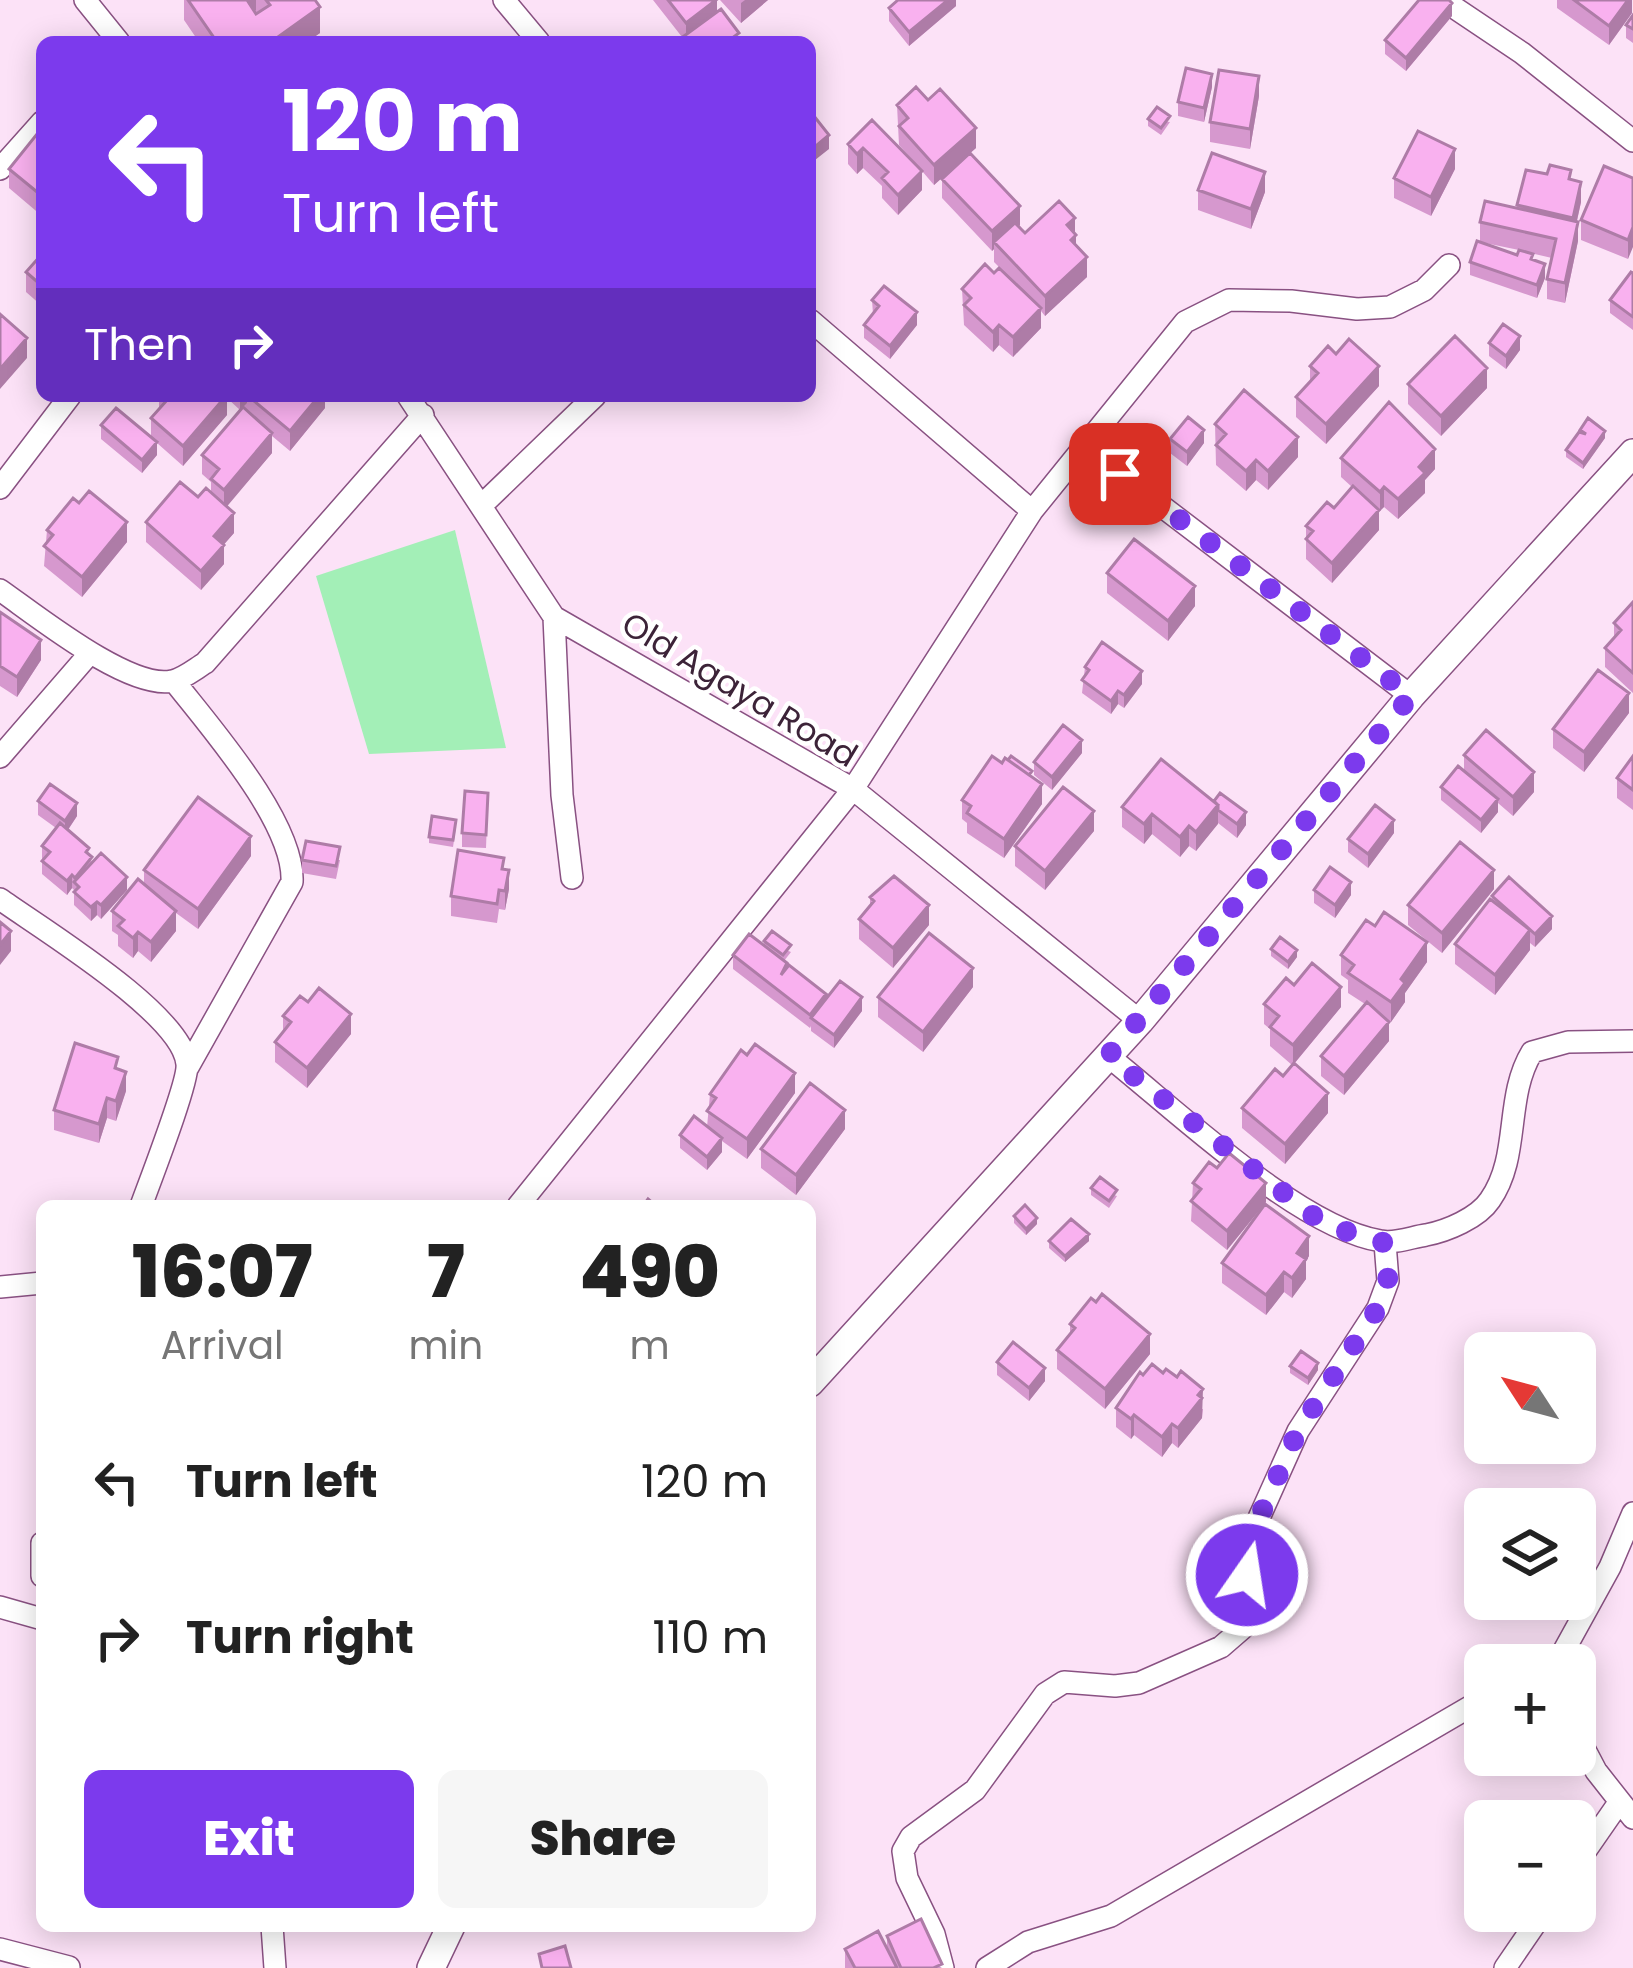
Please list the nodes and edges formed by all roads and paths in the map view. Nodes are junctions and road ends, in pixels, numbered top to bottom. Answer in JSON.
{"nodes":[{"id":1,"x":85,"y":0,"type":"edge"},
{"id":2,"x":503,"y":0,"type":"edge"},
{"id":3,"x":1443,"y":0,"type":"edge"},
{"id":4,"x":112,"y":36,"type":"edge"},
{"id":5,"x":534,"y":36,"type":"edge"},
{"id":6,"x":36,"y":129,"type":"edge"},
{"id":7,"x":1633,"y":141,"type":"edge"},
{"id":8,"x":0,"y":169,"type":"edge"},
{"id":9,"x":1449,"y":265,"type":"dead end"},
{"id":10,"x":816,"y":325,"type":"edge"},
{"id":11,"x":65,"y":402,"type":"edge"},
{"id":12,"x":413,"y":402,"type":"edge"},
{"id":13,"x":589,"y":402,"type":"edge"},
{"id":14,"x":423,"y":415,"type":"junction"},
{"id":15,"x":1084,"y":447,"type":"junction"},
{"id":16,"x":1633,"y":454,"type":"edge"},
{"id":17,"x":0,"y":488,"type":"edge"},
{"id":18,"x":483,"y":504,"type":"junction"},
{"id":19,"x":1032,"y":511,"type":"junction"},
{"id":20,"x":0,"y":590,"type":"edge"},
{"id":21,"x":554,"y":617,"type":"junction"},
{"id":22,"x":90,"y":652,"type":"junction"},
{"id":23,"x":174,"y":681,"type":"junction"},
{"id":24,"x":1411,"y":696,"type":"junction"},
{"id":25,"x":0,"y":757,"type":"edge"},
{"id":26,"x":853,"y":789,"type":"junction"},
{"id":27,"x":572,"y":878,"type":"dead end"},
{"id":28,"x":0,"y":899,"type":"edge"},
{"id":29,"x":1140,"y":1021,"type":"junction"},
{"id":30,"x":1633,"y":1041,"type":"edge"},
{"id":31,"x":1108,"y":1056,"type":"junction"},
{"id":32,"x":188,"y":1067,"type":"junction"},
{"id":33,"x":143,"y":1200,"type":"edge"},
{"id":34,"x":523,"y":1200,"type":"edge"},
{"id":35,"x":1385,"y":1243,"type":"junction"},
{"id":36,"x":0,"y":1287,"type":"edge"},
{"id":37,"x":36,"y":1290,"type":"edge"},
{"id":38,"x":816,"y":1376,"type":"edge"},
{"id":39,"x":1633,"y":1513,"type":"edge"},
{"id":40,"x":0,"y":1607,"type":"edge"},
{"id":41,"x":36,"y":1617,"type":"edge"},
{"id":42,"x":1568,"y":1644,"type":"edge"},
{"id":43,"x":1464,"y":1710,"type":"edge"},
{"id":44,"x":1596,"y":1764,"type":"edge"},
{"id":45,"x":1626,"y":1811,"type":"edge"},
{"id":46,"x":1596,"y":1844,"type":"edge"},
{"id":47,"x":272,"y":1932,"type":"edge"},
{"id":48,"x":448,"y":1932,"type":"edge"},
{"id":49,"x":1529,"y":1932,"type":"edge"},
{"id":50,"x":0,"y":1949,"type":"edge"},
{"id":51,"x":69,"y":1967,"type":"edge"},
{"id":52,"x":82,"y":1968,"type":"edge"},
{"id":53,"x":275,"y":1968,"type":"edge"},
{"id":54,"x":431,"y":1968,"type":"edge"},
{"id":55,"x":943,"y":1968,"type":"edge"},
{"id":56,"x":987,"y":1968,"type":"edge"},
{"id":57,"x":1504,"y":1968,"type":"edge"}],
"edges":[{"from":1,"to":4,"type":"street"},
{"from":2,"to":5,"type":"street"},
{"from":3,"to":7,"type":"street"},
{"from":6,"to":8,"type":"street"},
{"from":9,"to":15,"type":"street"},
{"from":10,"to":19,"type":"street"},
{"from":11,"to":17,"type":"street"},
{"from":12,"to":14,"type":"street","name":"Old Agaya Road"},
{"from":13,"to":18,"type":"street"},
{"from":14,"to":18,"type":"street","name":"Old Agaya Road"},
{"from":14,"to":23,"type":"street"},
{"from":15,"to":19,"type":"street"},
{"from":15,"to":24,"type":"street"},
{"from":16,"to":24,"type":"street"},
{"from":18,"to":21,"type":"street","name":"Old Agaya Road"},
{"from":19,"to":26,"type":"street"},
{"from":20,"to":22,"type":"street"},
{"from":21,"to":26,"type":"street","name":"Old Agaya Road"},
{"from":21,"to":27,"type":"street"},
{"from":22,"to":23,"type":"street"},
{"from":22,"to":25,"type":"street"},
{"from":23,"to":32,"type":"street"},
{"from":24,"to":29,"type":"street"},
{"from":26,"to":29,"type":"street"},
{"from":26,"to":34,"type":"street","name":"Old Agaya Road"},
{"from":28,"to":32,"type":"street"},
{"from":29,"to":31,"type":"street"},
{"from":30,"to":35,"type":"street"},
{"from":31,"to":35,"type":"street"},
{"from":31,"to":38,"type":"street"},
{"from":32,"to":33,"type":"street"},
{"from":35,"to":55,"type":"street"},
{"from":36,"to":37,"type":"street"},
{"from":39,"to":42,"type":"street"},
{"from":40,"to":41,"type":"street"},
{"from":43,"to":56,"type":"street"},
{"from":44,"to":45,"type":"street"},
{"from":45,"to":46,"type":"street"},
{"from":47,"to":53,"type":"street"},
{"from":48,"to":54,"type":"street"},
{"from":49,"to":57,"type":"street"},
{"from":50,"to":51,"type":"street"},
{"from":51,"to":52,"type":"street"}]}
